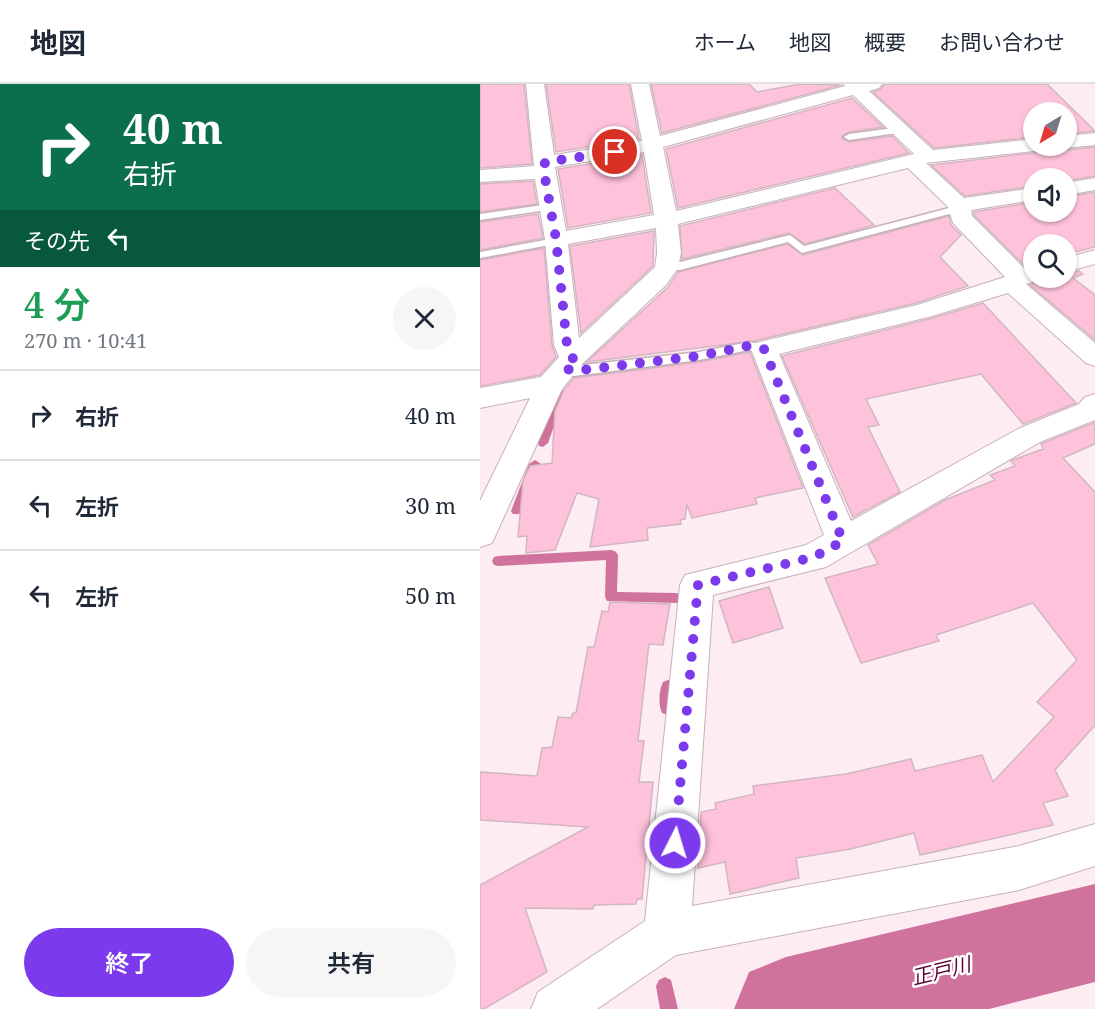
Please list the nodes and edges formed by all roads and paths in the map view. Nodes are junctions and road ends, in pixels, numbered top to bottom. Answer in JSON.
{"nodes":[{"id":1,"x":535,"y":84,"type":"edge"},
{"id":2,"x":640,"y":84,"type":"edge"},
{"id":3,"x":861,"y":85,"type":"edge"},
{"id":4,"x":901,"y":130,"type":"junction"},
{"id":5,"x":849,"y":137,"type":"dead end"},
{"id":6,"x":1095,"y":139,"type":"edge"},
{"id":7,"x":1077,"y":141,"type":"edge"},
{"id":8,"x":651,"y":145,"type":"junction"},
{"id":9,"x":1023,"y":146,"type":"edge"},
{"id":10,"x":920,"y":159,"type":"junction"},
{"id":11,"x":545,"y":167,"type":"junction"},
{"id":12,"x":480,"y":177,"type":"edge"},
{"id":13,"x":1095,"y":184,"type":"edge"},
{"id":14,"x":1077,"y":187,"type":"edge"},
{"id":15,"x":1023,"y":196,"type":"edge"},
{"id":16,"x":550,"y":207,"type":"junction"},
{"id":17,"x":960,"y":208,"type":"junction"},
{"id":18,"x":480,"y":216,"type":"edge"},
{"id":19,"x":666,"y":220,"type":"junction"},
{"id":20,"x":556,"y":240,"type":"junction"},
{"id":21,"x":483,"y":255,"type":"dead end"},
{"id":22,"x":1095,"y":257,"type":"edge"},
{"id":23,"x":1077,"y":262,"type":"edge"},
{"id":24,"x":667,"y":266,"type":"junction"},
{"id":25,"x":1022,"y":278,"type":"edge"},
{"id":26,"x":764,"y":349,"type":"junction"},
{"id":27,"x":1095,"y":357,"type":"edge"},
{"id":28,"x":563,"y":370,"type":"junction"},
{"id":29,"x":480,"y":398,"type":"edge"},
{"id":30,"x":1095,"y":404,"type":"edge"},
{"id":31,"x":480,"y":534,"type":"edge"},
{"id":32,"x":843,"y":541,"type":"junction"},
{"id":33,"x":1095,"y":845,"type":"edge"},
{"id":34,"x":667,"y":934,"type":"junction"},
{"id":35,"x":555,"y":1009,"type":"edge"}],
"edges":[{"from":1,"to":11,"type":"street"},
{"from":2,"to":8,"type":"street"},
{"from":3,"to":4,"type":"street"},
{"from":3,"to":8,"type":"street"},
{"from":4,"to":5,"type":"lane"},
{"from":4,"to":10,"type":"street"},
{"from":6,"to":7,"type":"street"},
{"from":8,"to":11,"type":"street"},
{"from":8,"to":19,"type":"street"},
{"from":9,"to":10,"type":"street"},
{"from":10,"to":17,"type":"street"},
{"from":10,"to":19,"type":"street"},
{"from":11,"to":12,"type":"street"},
{"from":11,"to":16,"type":"street"},
{"from":13,"to":14,"type":"street"},
{"from":15,"to":17,"type":"street"},
{"from":16,"to":18,"type":"lane"},
{"from":16,"to":20,"type":"street"},
{"from":17,"to":24,"type":"lane"},
{"from":17,"to":25,"type":"street"},
{"from":19,"to":20,"type":"street"},
{"from":19,"to":24,"type":"street"},
{"from":20,"to":21,"type":"lane"},
{"from":20,"to":28,"type":"street"},
{"from":22,"to":23,"type":"street"},
{"from":24,"to":28,"type":"street"},
{"from":25,"to":26,"type":"street"},
{"from":25,"to":27,"type":"street"},
{"from":26,"to":28,"type":"lane"},
{"from":26,"to":32,"type":"street"},
{"from":28,"to":29,"type":"street"},
{"from":28,"to":31,"type":"street"},
{"from":30,"to":32,"type":"street"},
{"from":32,"to":34,"type":"street"},
{"from":33,"to":34,"type":"street"},
{"from":34,"to":35,"type":"street"}]}
